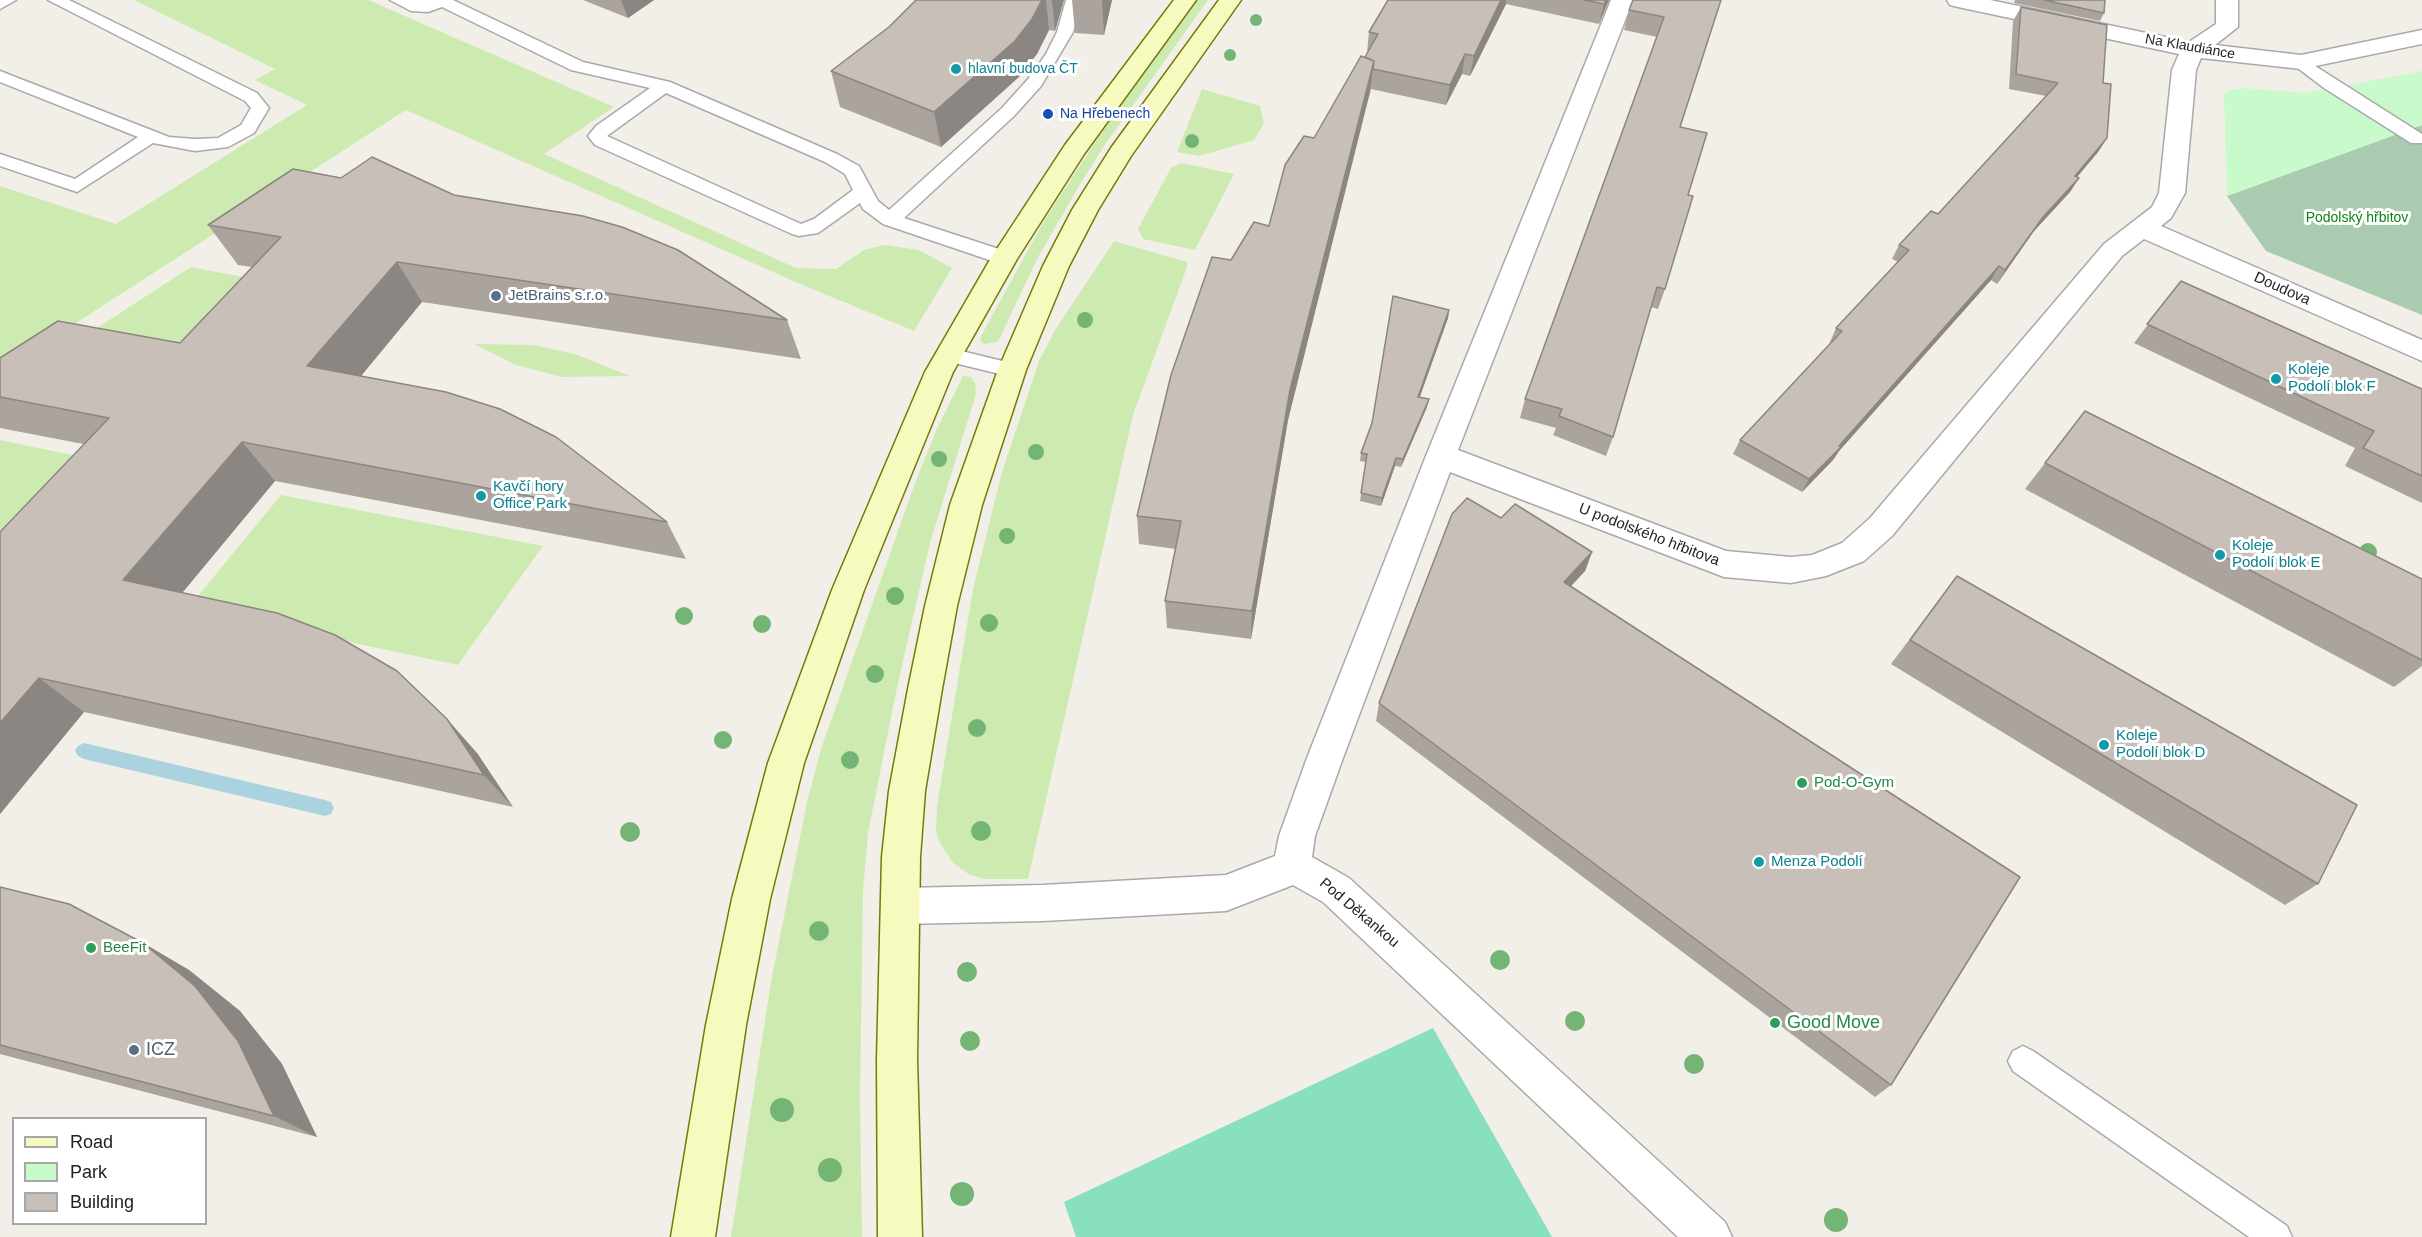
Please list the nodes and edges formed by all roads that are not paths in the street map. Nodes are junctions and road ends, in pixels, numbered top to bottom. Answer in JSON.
{"nodes":[{"id":1,"x":8,"y":0,"type":"edge"},
{"id":2,"x":56,"y":0,"type":"edge"},
{"id":3,"x":398,"y":0,"type":"edge"},
{"id":4,"x":1074,"y":0,"type":"edge"},
{"id":5,"x":1185,"y":0,"type":"edge"},
{"id":6,"x":1230,"y":0,"type":"edge"},
{"id":7,"x":1622,"y":0,"type":"edge"},
{"id":8,"x":1958,"y":0,"type":"edge"},
{"id":9,"x":2227,"y":0,"type":"edge"},
{"id":10,"x":443,"y":1,"type":"edge"},
{"id":11,"x":0,"y":4,"type":"edge"},
{"id":12,"x":2422,"y":37,"type":"edge"},
{"id":13,"x":2193,"y":50,"type":"junction"},
{"id":14,"x":2301,"y":62,"type":"junction"},
{"id":15,"x":0,"y":76,"type":"edge"},
{"id":16,"x":664,"y":86,"type":"junction"},
{"id":17,"x":152,"y":136,"type":"junction"},
{"id":18,"x":2417,"y":139,"type":"dead end"},
{"id":19,"x":0,"y":160,"type":"edge"},
{"id":20,"x":862,"y":192,"type":"junction"},
{"id":21,"x":890,"y":220,"type":"junction"},
{"id":22,"x":2142,"y":228,"type":"junction"},
{"id":23,"x":1004,"y":258,"type":"junction"},
{"id":24,"x":2422,"y":351,"type":"edge"},
{"id":25,"x":949,"y":355,"type":"junction"},
{"id":26,"x":1012,"y":370,"type":"junction"},
{"id":27,"x":1441,"y":456,"type":"junction"},
{"id":28,"x":1292,"y":867,"type":"junction"},
{"id":29,"x":901,"y":906,"type":"junction"},
{"id":30,"x":2023,"y":1061,"type":"dead end"},
{"id":31,"x":693,"y":1237,"type":"edge"},
{"id":32,"x":900,"y":1237,"type":"edge"},
{"id":33,"x":1710,"y":1237,"type":"edge"},
{"id":34,"x":2276,"y":1237,"type":"edge"}],
"edges":[{"from":1,"to":11,"type":"lane"},
{"from":2,"to":17,"type":"lane"},
{"from":3,"to":10,"type":"lane"},
{"from":4,"to":21,"type":"lane"},
{"from":5,"to":23,"type":"street"},
{"from":6,"to":26,"type":"street"},
{"from":7,"to":27,"type":"street"},
{"from":8,"to":13,"type":"street","name":"Na Klaudiánce"},
{"from":9,"to":13,"type":"street"},
{"from":10,"to":16,"type":"lane"},
{"from":12,"to":14,"type":"street","name":"Na Klaudiánce"},
{"from":13,"to":14,"type":"street","name":"Na Klaudiánce"},
{"from":13,"to":22,"type":"street","name":"U podolského hřbitova"},
{"from":14,"to":18,"type":"lane"},
{"from":15,"to":17,"type":"lane"},
{"from":16,"to":20,"type":"lane"},
{"from":16,"to":20,"type":"lane"},
{"from":17,"to":19,"type":"lane"},
{"from":20,"to":21,"type":"lane"},
{"from":21,"to":23,"type":"lane"},
{"from":22,"to":24,"type":"street","name":"Doudova"},
{"from":22,"to":27,"type":"street","name":"U podolského hřbitova"},
{"from":23,"to":25,"type":"street"},
{"from":25,"to":26,"type":"lane"},
{"from":25,"to":31,"type":"street"},
{"from":26,"to":29,"type":"street"},
{"from":27,"to":28,"type":"street"},
{"from":28,"to":29,"type":"street"},
{"from":28,"to":33,"type":"street","name":"Pod Děkankou"},
{"from":29,"to":32,"type":"street"},
{"from":30,"to":34,"type":"lane"}]}
